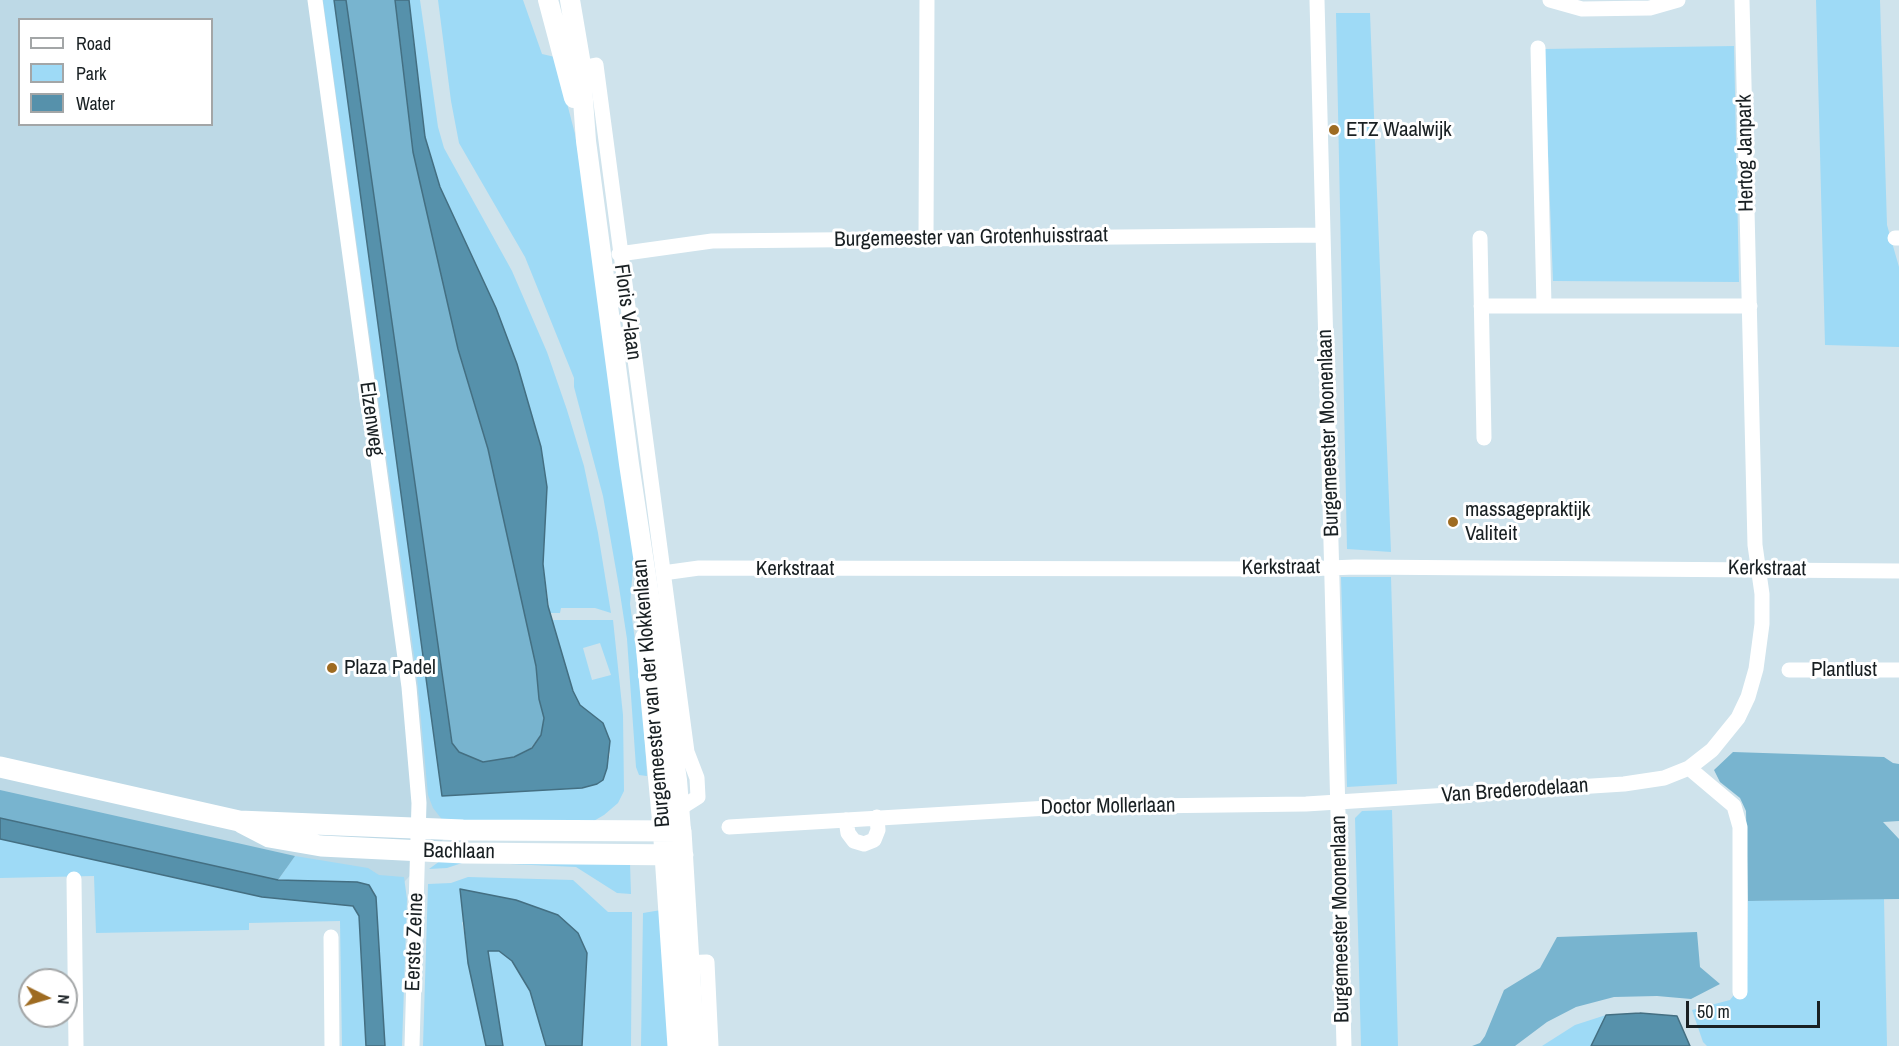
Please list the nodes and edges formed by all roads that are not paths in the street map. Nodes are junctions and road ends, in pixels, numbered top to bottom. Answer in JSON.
{"nodes":[{"id":1,"x":315,"y":0,"type":"edge"},
{"id":2,"x":548,"y":0,"type":"edge"},
{"id":3,"x":570,"y":0,"type":"edge"},
{"id":4,"x":927,"y":0,"type":"edge"},
{"id":5,"x":1317,"y":0,"type":"edge"},
{"id":6,"x":1550,"y":0,"type":"edge"},
{"id":7,"x":1678,"y":0,"type":"edge"},
{"id":8,"x":1742,"y":0,"type":"edge"},
{"id":9,"x":1538,"y":48,"type":"dead end"},
{"id":10,"x":574,"y":69,"type":"junction"},
{"id":11,"x":1323,"y":235,"type":"junction"},
{"id":12,"x":1480,"y":237,"type":"dead end"},
{"id":13,"x":926,"y":239,"type":"junction"},
{"id":14,"x":619,"y":254,"type":"junction"},
{"id":15,"x":1481,"y":306,"type":"junction"},
{"id":16,"x":1544,"y":306,"type":"junction"},
{"id":17,"x":1750,"y":306,"type":"junction"},
{"id":18,"x":1484,"y":438,"type":"dead end"},
{"id":19,"x":640,"y":545,"type":"junction"},
{"id":20,"x":1332,"y":568,"type":"junction"},
{"id":21,"x":1759,"y":569,"type":"junction"},
{"id":22,"x":1899,"y":570,"type":"edge"},
{"id":23,"x":663,"y":573,"type":"junction"},
{"id":24,"x":1789,"y":670,"type":"dead end"},
{"id":25,"x":1899,"y":670,"type":"edge"},
{"id":26,"x":0,"y":767,"type":"edge"},
{"id":27,"x":1689,"y":768,"type":"junction"},
{"id":28,"x":1338,"y":802,"type":"junction"},
{"id":29,"x":679,"y":809,"type":"junction"},
{"id":30,"x":877,"y":817,"type":"junction"},
{"id":31,"x":846,"y":820,"type":"junction"},
{"id":32,"x":729,"y":827,"type":"dead end"},
{"id":33,"x":672,"y":831,"type":"junction"},
{"id":34,"x":418,"y":839,"type":"junction"},
{"id":35,"x":674,"y":855,"type":"junction"},
{"id":36,"x":74,"y":879,"type":"dead end"},
{"id":37,"x":331,"y":937,"type":"dead end"},
{"id":38,"x":681,"y":963,"type":"junction"},
{"id":39,"x":1740,"y":992,"type":"dead end"},
{"id":40,"x":76,"y":1046,"type":"edge"},
{"id":41,"x":332,"y":1046,"type":"edge"},
{"id":42,"x":412,"y":1046,"type":"edge"},
{"id":43,"x":678,"y":1046,"type":"edge"},
{"id":44,"x":694,"y":1046,"type":"edge"},
{"id":45,"x":711,"y":1046,"type":"edge"},
{"id":46,"x":1344,"y":1046,"type":"edge"}],
"edges":[{"from":1,"to":34,"type":"street","name":"Elzenweg"},
{"from":2,"to":10,"type":"street","name":"Floris V-laan"},
{"from":3,"to":10,"type":"street","name":"Floris V-laan"},
{"from":4,"to":13,"type":"street"},
{"from":5,"to":11,"type":"street","name":"Burgemeester Moonenlaan"},
{"from":6,"to":7,"type":"street"},
{"from":8,"to":17,"type":"street","name":"Hertog Janpark"},
{"from":9,"to":16,"type":"street"},
{"from":10,"to":14,"type":"street","name":"Floris V-laan"},
{"from":10,"to":19,"type":"street","name":"Floris V-laan"},
{"from":11,"to":13,"type":"street","name":"Burgemeester van Grotenhuisstraat"},
{"from":11,"to":20,"type":"street","name":"Burgemeester Moonenlaan"},
{"from":12,"to":15,"type":"street"},
{"from":13,"to":14,"type":"street","name":"Burgemeester van Grotenhuisstraat"},
{"from":14,"to":23,"type":"street","name":"Floris V-laan"},
{"from":15,"to":16,"type":"street"},
{"from":15,"to":18,"type":"street"},
{"from":16,"to":17,"type":"street"},
{"from":17,"to":21,"type":"street","name":"Hertog Janpark"},
{"from":19,"to":29,"type":"street","name":"Burgemeester van der Klokkenlaan"},
{"from":19,"to":33,"type":"street","name":"Burgemeester van der Klokkenlaan"},
{"from":20,"to":21,"type":"street","name":"Kerkstraat"},
{"from":20,"to":23,"type":"street","name":"Kerkstraat"},
{"from":20,"to":28,"type":"street","name":"Burgemeester Moonenlaan"},
{"from":21,"to":22,"type":"street","name":"Kerkstraat"},
{"from":21,"to":27,"type":"street","name":"Van Brederodelaan"},
{"from":23,"to":29,"type":"street","name":"Burgemeester van der Klokkenlaan"},
{"from":24,"to":25,"type":"street","name":"Plantlust"},
{"from":26,"to":34,"type":"main road","name":"Bachlaan"},
{"from":27,"to":28,"type":"street","name":"Van Brederodelaan"},
{"from":27,"to":39,"type":"street"},
{"from":28,"to":30,"type":"street","name":"Doctor Mollerlaan"},
{"from":28,"to":46,"type":"street","name":"Burgemeester Moonenlaan"},
{"from":29,"to":33,"type":"street","name":"Burgemeester van der Klokkenlaan"},
{"from":30,"to":31,"type":"street","name":"Doctor Mollerlaan"},
{"from":30,"to":31,"type":"street"},
{"from":31,"to":32,"type":"street","name":"Doctor Mollerlaan"},
{"from":33,"to":34,"type":"main road","name":"Bachlaan"},
{"from":33,"to":35,"type":"main road","name":"Burgemeester van der Klokkenlaan"},
{"from":34,"to":35,"type":"main road","name":"Bachlaan"},
{"from":34,"to":42,"type":"street","name":"Eerste Zeine"},
{"from":35,"to":38,"type":"main road","name":"Burgemeester van der Klokkenlaan"},
{"from":36,"to":40,"type":"street"},
{"from":37,"to":41,"type":"street"},
{"from":38,"to":43,"type":"main road","name":"Burgemeester van der Klokkenlaan"},
{"from":38,"to":44,"type":"main road","name":"Burgemeester van der Klokkenlaan"},
{"from":38,"to":45,"type":"street"}]}
